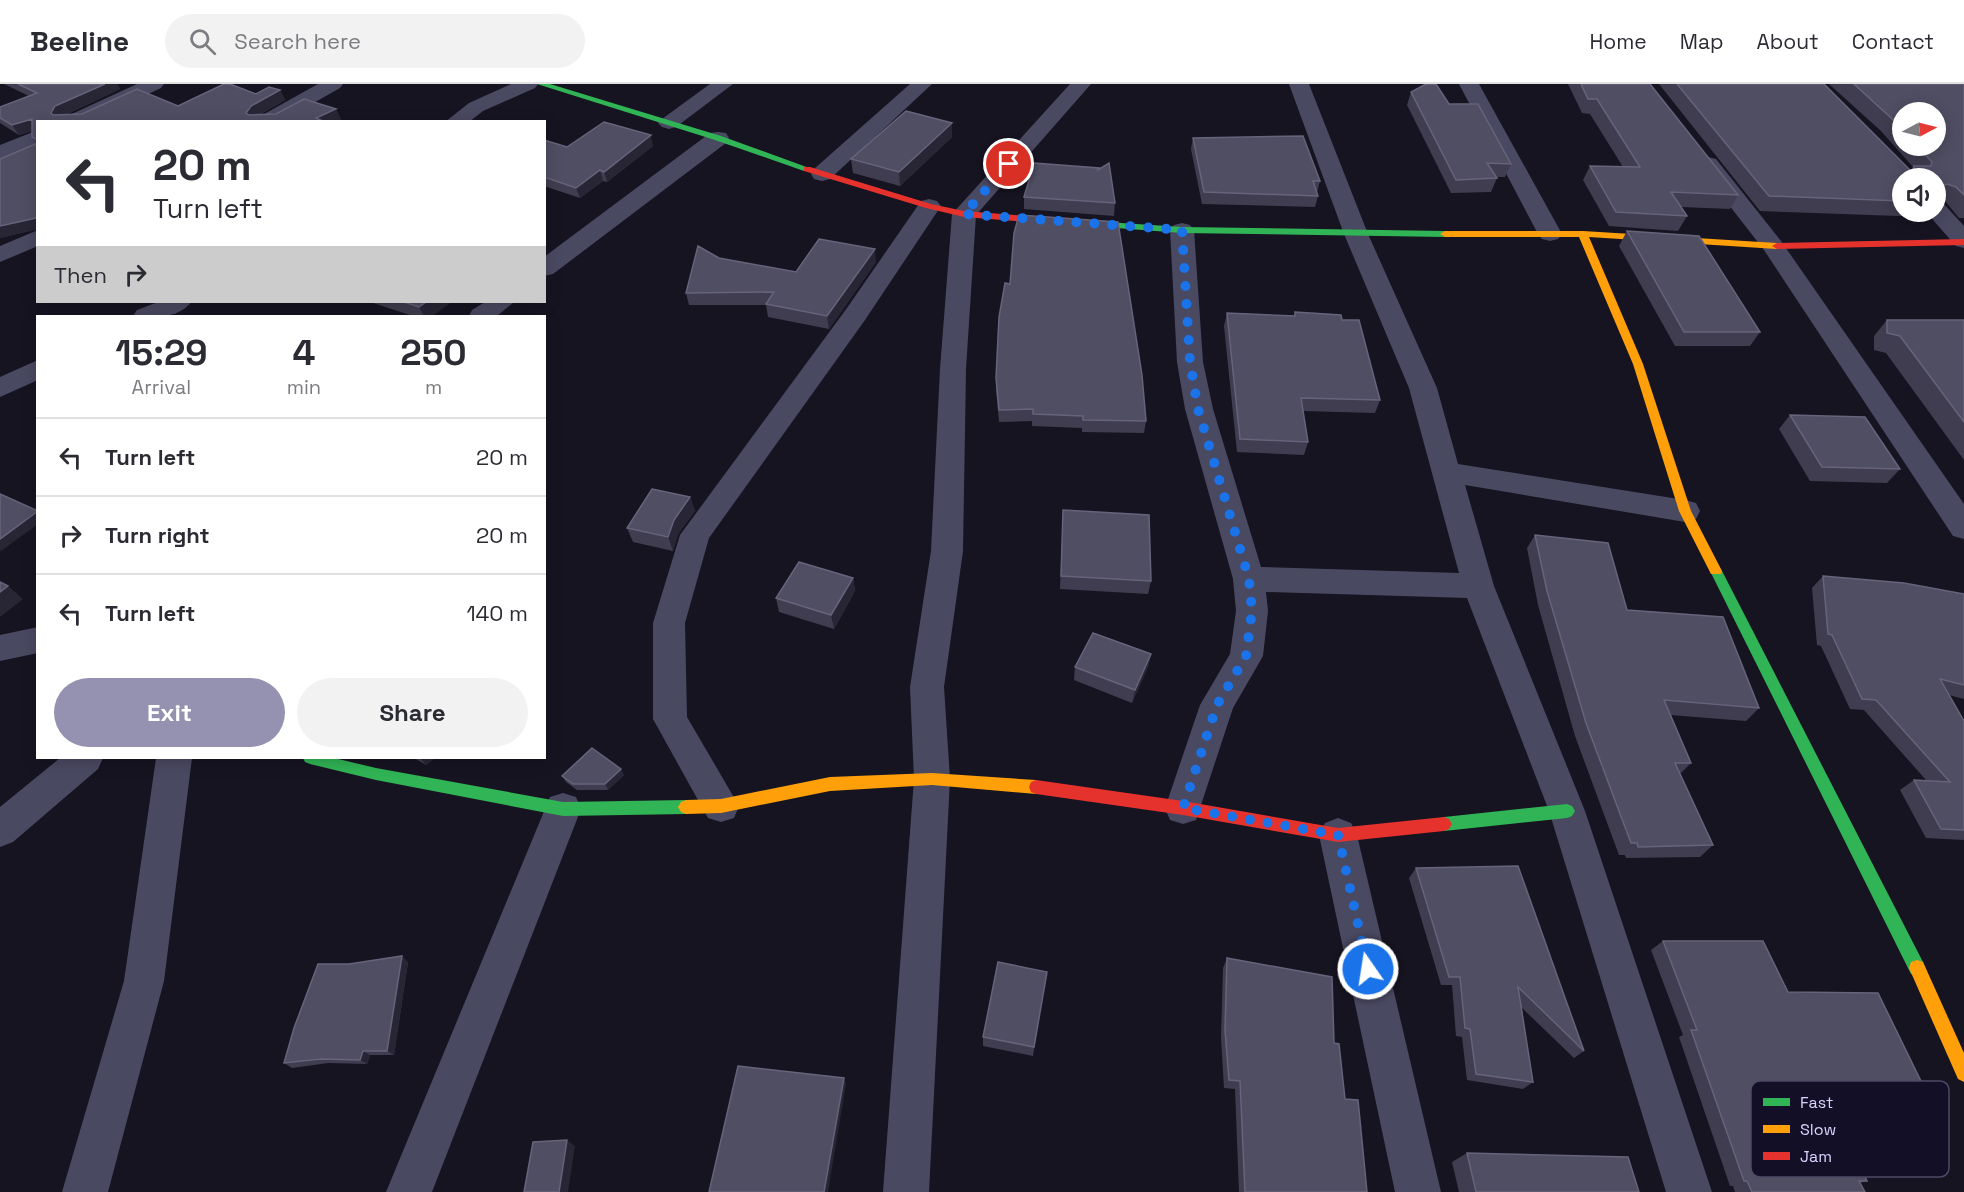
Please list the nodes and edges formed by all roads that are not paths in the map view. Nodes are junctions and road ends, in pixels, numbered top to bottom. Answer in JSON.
{"nodes":[{"id":1,"x":154,"y":84,"type":"edge"},
{"id":2,"x":333,"y":84,"type":"edge"},
{"id":3,"x":528,"y":84,"type":"edge"},
{"id":4,"x":541,"y":84,"type":"edge"},
{"id":5,"x":723,"y":84,"type":"edge"},
{"id":6,"x":922,"y":84,"type":"edge"},
{"id":7,"x":1081,"y":84,"type":"edge"},
{"id":8,"x":1299,"y":84,"type":"edge"},
{"id":9,"x":1469,"y":84,"type":"edge"},
{"id":10,"x":74,"y":120,"type":"edge"},
{"id":11,"x":268,"y":120,"type":"edge"},
{"id":12,"x":458,"y":120,"type":"edge"},
{"id":13,"x":669,"y":123,"type":"junction"},
{"id":14,"x":36,"y":137,"type":"edge"},
{"id":15,"x":718,"y":138,"type":"junction"},
{"id":16,"x":1695,"y":147,"type":"edge"},
{"id":17,"x":0,"y":153,"type":"edge"},
{"id":18,"x":822,"y":174,"type":"junction"},
{"id":19,"x":929,"y":206,"type":"junction"},
{"id":20,"x":964,"y":214,"type":"junction"},
{"id":21,"x":1946,"y":221,"type":"edge"},
{"id":22,"x":1182,"y":230,"type":"junction"},
{"id":23,"x":1356,"y":234,"type":"junction"},
{"id":24,"x":1550,"y":234,"type":"junction"},
{"id":25,"x":1583,"y":234,"type":"junction"},
{"id":26,"x":36,"y":238,"type":"edge"},
{"id":27,"x":1964,"y":242,"type":"edge"},
{"id":28,"x":1773,"y":246,"type":"junction"},
{"id":29,"x":0,"y":255,"type":"edge"},
{"id":30,"x":546,"y":267,"type":"edge"},
{"id":31,"x":176,"y":303,"type":"edge"},
{"id":32,"x":500,"y":303,"type":"edge"},
{"id":33,"x":148,"y":315,"type":"edge"},
{"id":34,"x":482,"y":315,"type":"edge"},
{"id":35,"x":36,"y":370,"type":"edge"},
{"id":36,"x":0,"y":388,"type":"edge"},
{"id":37,"x":1447,"y":472,"type":"junction"},
{"id":38,"x":1685,"y":511,"type":"junction"},
{"id":39,"x":1964,"y":528,"type":"edge"},
{"id":40,"x":1249,"y":579,"type":"junction"},
{"id":41,"x":1478,"y":586,"type":"junction"},
{"id":42,"x":36,"y":640,"type":"edge"},
{"id":43,"x":0,"y":648,"type":"edge"},
{"id":44,"x":84,"y":759,"type":"edge"},
{"id":45,"x":174,"y":759,"type":"edge"},
{"id":46,"x":314,"y":759,"type":"edge"},
{"id":47,"x":932,"y":779,"type":"junction"},
{"id":48,"x":721,"y":807,"type":"junction"},
{"id":49,"x":1183,"y":808,"type":"junction"},
{"id":50,"x":563,"y":809,"type":"junction"},
{"id":51,"x":1567,"y":811,"type":"junction"},
{"id":52,"x":0,"y":830,"type":"edge"},
{"id":53,"x":1338,"y":835,"type":"junction"},
{"id":54,"x":1964,"y":1073,"type":"edge"},
{"id":55,"x":85,"y":1192,"type":"edge"},
{"id":56,"x":409,"y":1192,"type":"edge"},
{"id":57,"x":906,"y":1192,"type":"edge"},
{"id":58,"x":1418,"y":1192,"type":"edge"},
{"id":59,"x":1689,"y":1192,"type":"edge"}],
"edges":[{"from":1,"to":10,"type":"street"},
{"from":2,"to":11,"type":"street"},
{"from":3,"to":12,"type":"street"},
{"from":4,"to":13,"type":"street"},
{"from":5,"to":13,"type":"street"},
{"from":6,"to":18,"type":"street"},
{"from":7,"to":20,"type":"street"},
{"from":8,"to":23,"type":"street"},
{"from":9,"to":24,"type":"street"},
{"from":13,"to":15,"type":"street"},
{"from":14,"to":17,"type":"street"},
{"from":15,"to":18,"type":"street"},
{"from":15,"to":30,"type":"street"},
{"from":16,"to":28,"type":"street"},
{"from":18,"to":19,"type":"street"},
{"from":19,"to":20,"type":"street"},
{"from":19,"to":48,"type":"street"},
{"from":20,"to":22,"type":"street"},
{"from":20,"to":47,"type":"street"},
{"from":21,"to":27,"type":"street"},
{"from":22,"to":23,"type":"street"},
{"from":22,"to":40,"type":"street"},
{"from":23,"to":24,"type":"street"},
{"from":23,"to":37,"type":"street"},
{"from":24,"to":25,"type":"street"},
{"from":25,"to":28,"type":"street"},
{"from":25,"to":38,"type":"street"},
{"from":26,"to":29,"type":"street"},
{"from":27,"to":28,"type":"street"},
{"from":28,"to":39,"type":"street"},
{"from":31,"to":33,"type":"street"},
{"from":32,"to":34,"type":"street"},
{"from":35,"to":36,"type":"street"},
{"from":37,"to":38,"type":"street"},
{"from":37,"to":41,"type":"street"},
{"from":38,"to":54,"type":"street"},
{"from":40,"to":41,"type":"street"},
{"from":40,"to":49,"type":"street"},
{"from":41,"to":51,"type":"street"},
{"from":42,"to":43,"type":"street"},
{"from":44,"to":52,"type":"street"},
{"from":45,"to":55,"type":"street"},
{"from":46,"to":50,"type":"street"},
{"from":47,"to":48,"type":"street"},
{"from":47,"to":49,"type":"street"},
{"from":47,"to":57,"type":"street"},
{"from":48,"to":50,"type":"street"},
{"from":49,"to":53,"type":"street"},
{"from":50,"to":56,"type":"street"},
{"from":51,"to":53,"type":"street"},
{"from":51,"to":59,"type":"street"},
{"from":53,"to":58,"type":"street"}]}
